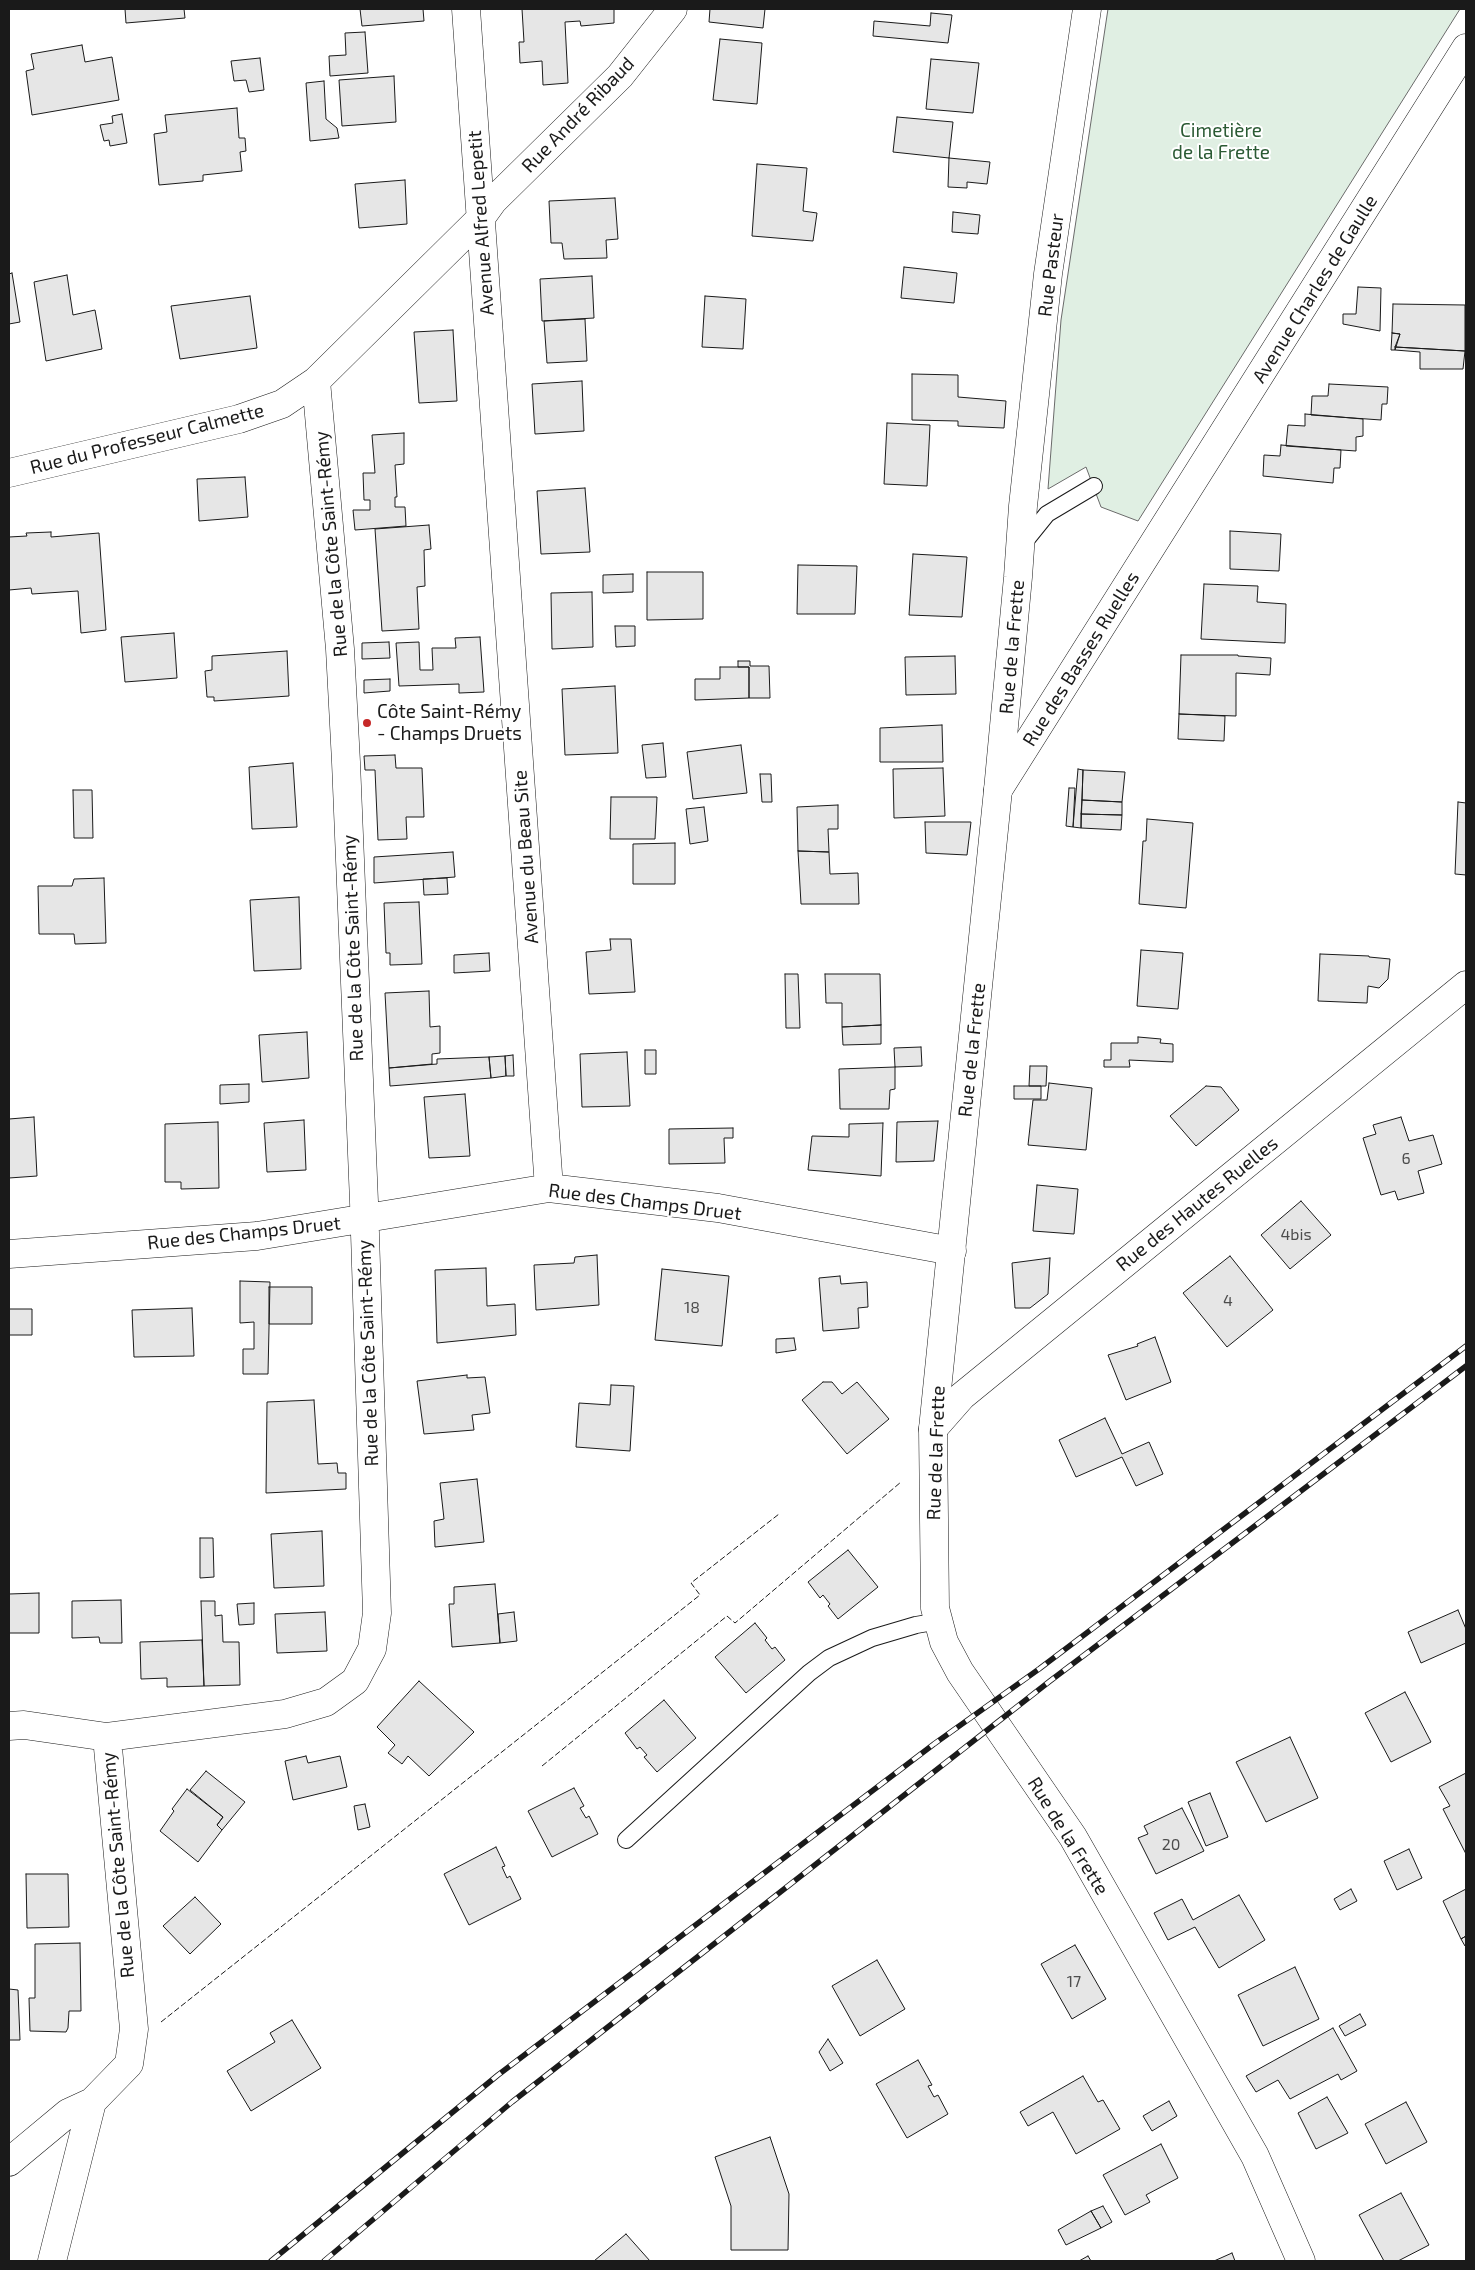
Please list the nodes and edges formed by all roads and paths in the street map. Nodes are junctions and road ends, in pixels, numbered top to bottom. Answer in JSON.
{"nodes":[{"id":1,"x":466,"y":9,"type":"edge"},
{"id":2,"x":673,"y":9,"type":"edge"},
{"id":3,"x":1087,"y":9,"type":"edge"},
{"id":4,"x":1466,"y":48,"type":"edge"},
{"id":5,"x":480,"y":219,"type":"junction"},
{"id":6,"x":316,"y":381,"type":"junction"},
{"id":7,"x":496,"y":436,"type":"joint"},
{"id":8,"x":9,"y":473,"type":"edge"},
{"id":9,"x":1094,"y":486,"type":"dead end"},
{"id":10,"x":1164,"y":529,"type":"joint"},
{"id":11,"x":1022,"y":534,"type":"junction"},
{"id":12,"x":998,"y":790,"type":"junction"},
{"id":13,"x":1466,"y":984,"type":"edge"},
{"id":14,"x":549,"y":1188,"type":"junction"},
{"id":15,"x":364,"y":1220,"type":"junction"},
{"id":16,"x":952,"y":1251,"type":"junction"},
{"id":17,"x":9,"y":1254,"type":"edge"},
{"id":18,"x":933,"y":1429,"type":"junction"},
{"id":19,"x":939,"y":1621,"type":"junction"},
{"id":20,"x":9,"y":1726,"type":"edge"},
{"id":21,"x":107,"y":1737,"type":"junction"},
{"id":22,"x":626,"y":1840,"type":"dead end"},
{"id":23,"x":92,"y":2102,"type":"junction"},
{"id":24,"x":9,"y":2162,"type":"edge"},
{"id":25,"x":52,"y":2261,"type":"edge"},
{"id":26,"x":1301,"y":2261,"type":"edge"}],
"edges":[{"from":1,"to":5,"type":"street","name":"Avenue Alfred Lepetit"},
{"from":2,"to":5,"type":"street","name":"Rue André Ribaud"},
{"from":3,"to":11,"type":"street","name":"Rue Pasteur"},
{"from":4,"to":10,"type":"street","name":"Avenue Charles de Gaulle"},
{"from":5,"to":6,"type":"street","name":"Rue du Professeur Calmette"},
{"from":5,"to":7,"type":"street","name":"Avenue Alfred Lepetit"},
{"from":6,"to":8,"type":"street","name":"Rue du Professeur Calmette"},
{"from":6,"to":15,"type":"street","name":"Rue de la Côte Saint-Rémy"},
{"from":7,"to":14,"type":"street","name":"Avenue du Beau Site"},
{"from":9,"to":11,"type":"lane"},
{"from":10,"to":12,"type":"street","name":"Rue des Basses Ruelles"},
{"from":11,"to":12,"type":"street","name":"Rue de la Frette"},
{"from":12,"to":16,"type":"street","name":"Rue de la Frette"},
{"from":13,"to":18,"type":"street","name":"Rue des Hautes Ruelles"},
{"from":14,"to":15,"type":"street","name":"Rue des Champs Druet"},
{"from":14,"to":16,"type":"street","name":"Rue des Champs Druet"},
{"from":15,"to":17,"type":"street","name":"Rue des Champs Druet"},
{"from":15,"to":21,"type":"street","name":"Rue de la Côte Saint-Rémy"},
{"from":16,"to":18,"type":"street","name":"Rue de la Frette"},
{"from":18,"to":19,"type":"street","name":"Rue de la Frette"},
{"from":19,"to":22,"type":"lane"},
{"from":19,"to":26,"type":"street","name":"Rue de la Frette"},
{"from":20,"to":21,"type":"street"},
{"from":21,"to":23,"type":"street","name":"Rue de la Côte Saint-Rémy"},
{"from":23,"to":24,"type":"street"},
{"from":23,"to":25,"type":"street"}]}
